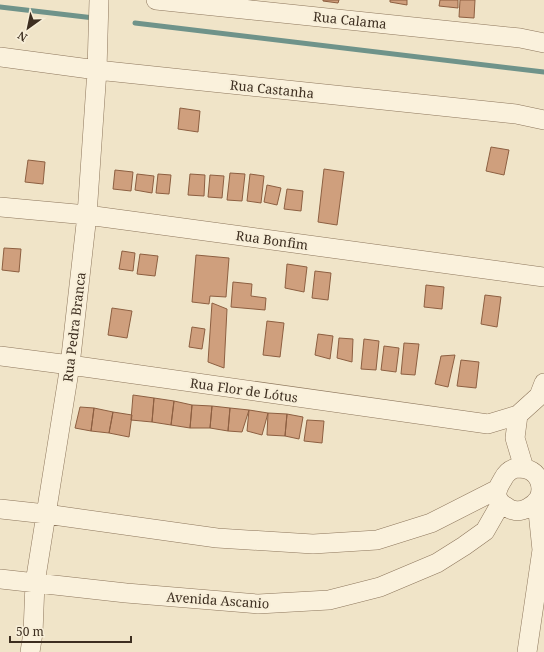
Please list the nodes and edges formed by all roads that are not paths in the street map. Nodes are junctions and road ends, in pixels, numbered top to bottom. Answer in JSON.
{"nodes":[{"id":1,"x":99,"y":0,"type":"edge"},
{"id":2,"x":156,"y":0,"type":"edge"},
{"id":3,"x":544,"y":43,"type":"edge"},
{"id":4,"x":0,"y":57,"type":"edge"},
{"id":5,"x":98,"y":70,"type":"junction"},
{"id":6,"x":544,"y":120,"type":"edge"},
{"id":7,"x":0,"y":208,"type":"edge"},
{"id":8,"x":87,"y":215,"type":"junction"},
{"id":9,"x":544,"y":276,"type":"edge"},
{"id":10,"x":0,"y":356,"type":"edge"},
{"id":11,"x":70,"y":365,"type":"junction"},
{"id":12,"x":544,"y":383,"type":"edge"},
{"id":13,"x":518,"y":414,"type":"junction"},
{"id":14,"x":488,"y":424,"type":"junction"},
{"id":15,"x":533,"y":472,"type":"edge"},
{"id":16,"x":503,"y":501,"type":"junction"},
{"id":17,"x":537,"y":502,"type":"junction"},
{"id":18,"x":0,"y":509,"type":"edge"},
{"id":19,"x":46,"y":514,"type":"junction"},
{"id":20,"x":542,"y":550,"type":"junction"},
{"id":21,"x":0,"y":579,"type":"edge"},
{"id":22,"x":35,"y":583,"type":"junction"},
{"id":23,"x":30,"y":652,"type":"edge"},
{"id":24,"x":527,"y":652,"type":"edge"}],
"edges":[{"from":1,"to":5,"type":"street","name":"Rua Pedra Branca"},
{"from":2,"to":3,"type":"street","name":"Rua Calama"},
{"from":4,"to":5,"type":"street","name":"Rua Castanha"},
{"from":5,"to":6,"type":"street","name":"Rua Castanha"},
{"from":5,"to":8,"type":"street","name":"Rua Pedra Branca"},
{"from":7,"to":8,"type":"street","name":"Rua Bonfim"},
{"from":8,"to":9,"type":"street","name":"Rua Bonfim"},
{"from":8,"to":11,"type":"street","name":"Rua Pedra Branca"},
{"from":10,"to":11,"type":"street","name":"Rua Flor de Lótus"},
{"from":11,"to":14,"type":"street","name":"Rua Flor de Lótus"},
{"from":11,"to":19,"type":"street","name":"Rua Pedra Branca"},
{"from":12,"to":13,"type":"street"},
{"from":13,"to":14,"type":"street"},
{"from":13,"to":15,"type":"street"},
{"from":14,"to":15,"type":"street"},
{"from":15,"to":16,"type":"street"},
{"from":15,"to":17,"type":"street"},
{"from":16,"to":17,"type":"street"},
{"from":16,"to":19,"type":"street"},
{"from":16,"to":20,"type":"street"},
{"from":16,"to":22,"type":"street","name":"Avenida Ascanio"},
{"from":17,"to":20,"type":"street"},
{"from":18,"to":19,"type":"street"},
{"from":19,"to":22,"type":"street","name":"Rua Pedra Branca"},
{"from":20,"to":24,"type":"street"},
{"from":21,"to":22,"type":"street","name":"Avenida Ascanio"},
{"from":22,"to":23,"type":"street","name":"Rua Pedra Branca"}]}
